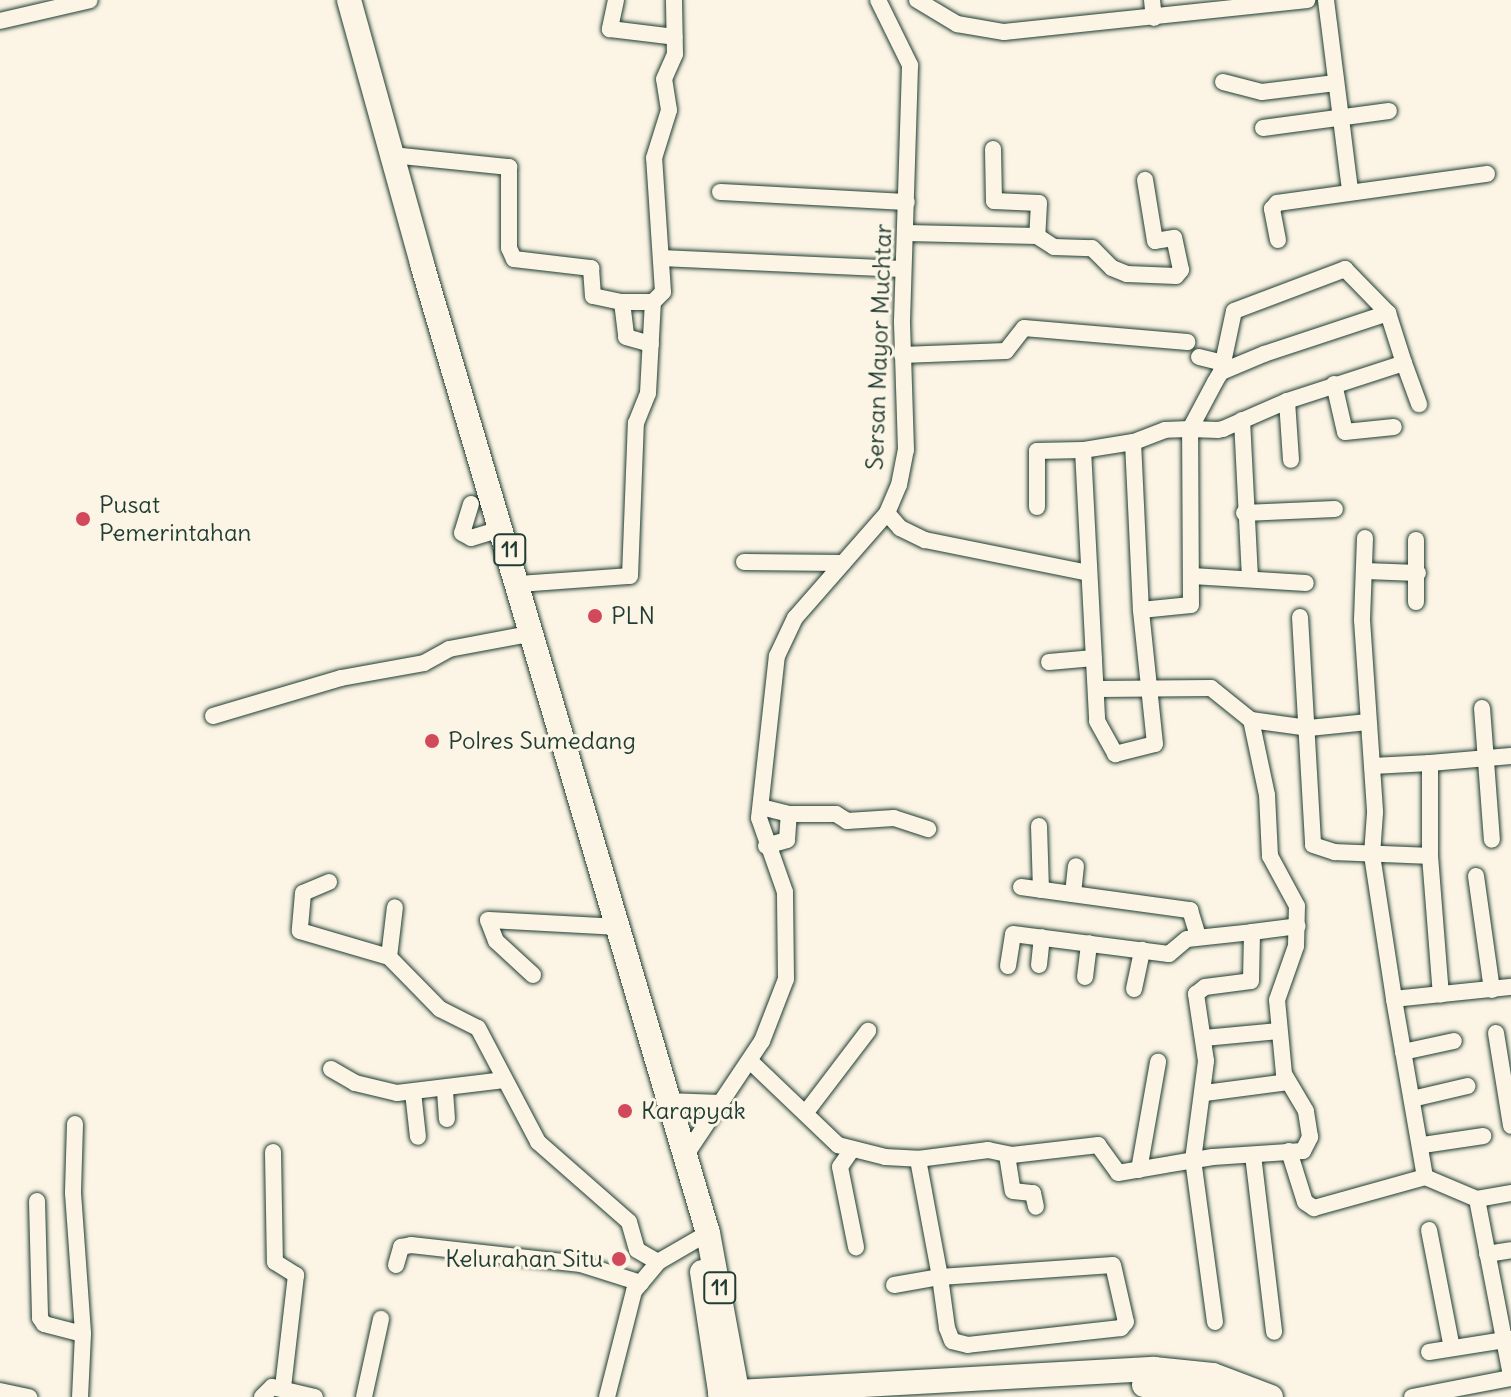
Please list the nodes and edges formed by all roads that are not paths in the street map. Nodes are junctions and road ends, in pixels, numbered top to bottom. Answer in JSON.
{"nodes":[{"id":1,"x":90,"y":0,"type":"edge"},
{"id":2,"x":349,"y":0,"type":"edge"},
{"id":3,"x":616,"y":0,"type":"edge"},
{"id":4,"x":674,"y":0,"type":"edge"},
{"id":5,"x":878,"y":0,"type":"edge"},
{"id":6,"x":917,"y":0,"type":"edge"},
{"id":7,"x":1152,"y":0,"type":"edge"},
{"id":8,"x":1307,"y":0,"type":"edge"},
{"id":9,"x":1326,"y":0,"type":"edge"},
{"id":10,"x":1154,"y":18,"type":"junction"},
{"id":11,"x":0,"y":21,"type":"edge"},
{"id":12,"x":675,"y":37,"type":"junction"},
{"id":13,"x":1223,"y":82,"type":"dead end"},
{"id":14,"x":1335,"y":83,"type":"junction"},
{"id":15,"x":1389,"y":111,"type":"dead end"},
{"id":16,"x":1343,"y":118,"type":"junction"},
{"id":17,"x":1263,"y":128,"type":"dead end"},
{"id":18,"x":993,"y":149,"type":"dead end"},
{"id":19,"x":392,"y":155,"type":"junction"},
{"id":20,"x":1487,"y":174,"type":"dead end"},
{"id":21,"x":1145,"y":180,"type":"dead end"},
{"id":22,"x":1350,"y":189,"type":"junction"},
{"id":23,"x":720,"y":192,"type":"dead end"},
{"id":24,"x":907,"y":202,"type":"junction"},
{"id":25,"x":907,"y":233,"type":"junction"},
{"id":26,"x":1037,"y":236,"type":"junction"},
{"id":27,"x":1278,"y":240,"type":"dead end"},
{"id":28,"x":661,"y":258,"type":"junction"},
{"id":29,"x":903,"y":269,"type":"junction"},
{"id":30,"x":622,"y":302,"type":"junction"},
{"id":31,"x":653,"y":302,"type":"junction"},
{"id":32,"x":1388,"y":313,"type":"junction"},
{"id":33,"x":1187,"y":342,"type":"dead end"},
{"id":34,"x":651,"y":344,"type":"junction"},
{"id":35,"x":902,"y":355,"type":"junction"},
{"id":36,"x":1213,"y":363,"type":"junction"},
{"id":37,"x":1404,"y":363,"type":"junction"},
{"id":38,"x":1334,"y":384,"type":"junction"},
{"id":39,"x":1287,"y":401,"type":"junction"},
{"id":40,"x":1419,"y":404,"type":"dead end"},
{"id":41,"x":1242,"y":420,"type":"junction"},
{"id":42,"x":1394,"y":427,"type":"dead end"},
{"id":43,"x":1190,"y":429,"type":"junction"},
{"id":44,"x":1133,"y":442,"type":"junction"},
{"id":45,"x":1083,"y":450,"type":"junction"},
{"id":46,"x":1291,"y":460,"type":"dead end"},
{"id":47,"x":471,"y":504,"type":"dead end"},
{"id":48,"x":1037,"y":507,"type":"dead end"},
{"id":49,"x":1335,"y":509,"type":"dead end"},
{"id":50,"x":887,"y":513,"type":"junction"},
{"id":51,"x":1244,"y":513,"type":"junction"},
{"id":52,"x":503,"y":528,"type":"junction"},
{"id":53,"x":1365,"y":538,"type":"dead end"},
{"id":54,"x":1416,"y":540,"type":"dead end"},
{"id":55,"x":744,"y":562,"type":"dead end"},
{"id":56,"x":843,"y":563,"type":"junction"},
{"id":57,"x":1365,"y":571,"type":"junction"},
{"id":58,"x":1089,"y":573,"type":"junction"},
{"id":59,"x":1418,"y":573,"type":"junction"},
{"id":60,"x":1192,"y":576,"type":"junction"},
{"id":61,"x":1250,"y":578,"type":"junction"},
{"id":62,"x":1306,"y":583,"type":"dead end"},
{"id":63,"x":520,"y":584,"type":"junction"},
{"id":64,"x":1416,"y":602,"type":"dead end"},
{"id":65,"x":1141,"y":610,"type":"junction"},
{"id":66,"x":1300,"y":617,"type":"dead end"},
{"id":67,"x":534,"y":633,"type":"junction"},
{"id":68,"x":1094,"y":658,"type":"junction"},
{"id":69,"x":1049,"y":662,"type":"dead end"},
{"id":70,"x":1150,"y":686,"type":"junction"},
{"id":71,"x":1099,"y":689,"type":"junction"},
{"id":72,"x":1482,"y":708,"type":"dead end"},
{"id":73,"x":213,"y":716,"type":"dead end"},
{"id":74,"x":1251,"y":720,"type":"junction"},
{"id":75,"x":1368,"y":722,"type":"junction"},
{"id":76,"x":1309,"y":728,"type":"junction"},
{"id":77,"x":1511,"y":756,"type":"edge"},
{"id":78,"x":1486,"y":757,"type":"junction"},
{"id":79,"x":1430,"y":763,"type":"junction"},
{"id":80,"x":1372,"y":766,"type":"junction"},
{"id":81,"x":761,"y":807,"type":"junction"},
{"id":82,"x":789,"y":814,"type":"junction"},
{"id":83,"x":1039,"y":826,"type":"dead end"},
{"id":84,"x":928,"y":829,"type":"dead end"},
{"id":85,"x":1492,"y":840,"type":"dead end"},
{"id":86,"x":766,"y":846,"type":"junction"},
{"id":87,"x":1372,"y":855,"type":"junction"},
{"id":88,"x":1430,"y":856,"type":"junction"},
{"id":89,"x":1076,"y":866,"type":"dead end"},
{"id":90,"x":1476,"y":876,"type":"dead end"},
{"id":91,"x":329,"y":882,"type":"dead end"},
{"id":92,"x":1021,"y":887,"type":"dead end"},
{"id":93,"x":1041,"y":890,"type":"junction"},
{"id":94,"x":1073,"y":894,"type":"junction"},
{"id":95,"x":395,"y":907,"type":"dead end"},
{"id":96,"x":1298,"y":926,"type":"junction"},
{"id":97,"x":616,"y":927,"type":"junction"},
{"id":98,"x":1252,"y":932,"type":"junction"},
{"id":99,"x":1042,"y":937,"type":"junction"},
{"id":100,"x":1198,"y":937,"type":"junction"},
{"id":101,"x":1089,"y":943,"type":"junction"},
{"id":102,"x":1142,"y":950,"type":"junction"},
{"id":103,"x":389,"y":957,"type":"junction"},
{"id":104,"x":1039,"y":965,"type":"dead end"},
{"id":105,"x":1008,"y":966,"type":"dead end"},
{"id":106,"x":533,"y":975,"type":"dead end"},
{"id":107,"x":1085,"y":977,"type":"dead end"},
{"id":108,"x":1511,"y":987,"type":"edge"},
{"id":109,"x":1134,"y":989,"type":"dead end"},
{"id":110,"x":1492,"y":990,"type":"junction"},
{"id":111,"x":1441,"y":995,"type":"junction"},
{"id":112,"x":1394,"y":999,"type":"junction"},
{"id":113,"x":868,"y":1031,"type":"dead end"},
{"id":114,"x":1279,"y":1031,"type":"junction"},
{"id":115,"x":1496,"y":1033,"type":"dead end"},
{"id":116,"x":1204,"y":1038,"type":"junction"},
{"id":117,"x":1454,"y":1041,"type":"dead end"},
{"id":118,"x":1403,"y":1052,"type":"junction"},
{"id":119,"x":750,"y":1061,"type":"junction"},
{"id":120,"x":1158,"y":1062,"type":"dead end"},
{"id":121,"x":331,"y":1069,"type":"dead end"},
{"id":122,"x":504,"y":1080,"type":"junction"},
{"id":123,"x":1288,"y":1082,"type":"junction"},
{"id":124,"x":1468,"y":1086,"type":"dead end"},
{"id":125,"x":445,"y":1091,"type":"junction"},
{"id":126,"x":413,"y":1092,"type":"junction"},
{"id":127,"x":1205,"y":1093,"type":"junction"},
{"id":128,"x":1412,"y":1099,"type":"junction"},
{"id":129,"x":666,"y":1101,"type":"junction"},
{"id":130,"x":721,"y":1103,"type":"junction"},
{"id":131,"x":807,"y":1111,"type":"junction"},
{"id":132,"x":447,"y":1119,"type":"dead end"},
{"id":133,"x":75,"y":1124,"type":"dead end"},
{"id":134,"x":1511,"y":1126,"type":"edge"},
{"id":135,"x":1483,"y":1136,"type":"dead end"},
{"id":136,"x":418,"y":1137,"type":"dead end"},
{"id":137,"x":1423,"y":1145,"type":"junction"},
{"id":138,"x":851,"y":1151,"type":"junction"},
{"id":139,"x":1289,"y":1151,"type":"junction"},
{"id":140,"x":273,"y":1152,"type":"dead end"},
{"id":141,"x":1007,"y":1155,"type":"junction"},
{"id":142,"x":1253,"y":1155,"type":"junction"},
{"id":143,"x":685,"y":1156,"type":"junction"},
{"id":144,"x":918,"y":1159,"type":"junction"},
{"id":145,"x":1193,"y":1160,"type":"junction"},
{"id":146,"x":1139,"y":1170,"type":"junction"},
{"id":147,"x":1425,"y":1177,"type":"junction"},
{"id":148,"x":1511,"y":1193,"type":"edge"},
{"id":149,"x":1477,"y":1199,"type":"junction"},
{"id":150,"x":37,"y":1201,"type":"dead end"},
{"id":151,"x":1036,"y":1207,"type":"dead end"},
{"id":152,"x":1429,"y":1230,"type":"dead end"},
{"id":153,"x":702,"y":1234,"type":"junction"},
{"id":154,"x":856,"y":1247,"type":"dead end"},
{"id":155,"x":1511,"y":1250,"type":"edge"},
{"id":156,"x":1487,"y":1254,"type":"junction"},
{"id":157,"x":658,"y":1262,"type":"junction"},
{"id":158,"x":396,"y":1265,"type":"dead end"},
{"id":159,"x":940,"y":1277,"type":"junction"},
{"id":160,"x":641,"y":1283,"type":"junction"},
{"id":161,"x":894,"y":1285,"type":"dead end"},
{"id":162,"x":1503,"y":1297,"type":"edge"},
{"id":163,"x":381,"y":1319,"type":"dead end"},
{"id":164,"x":1215,"y":1322,"type":"dead end"},
{"id":165,"x":729,"y":1330,"type":"junction"},
{"id":166,"x":1274,"y":1332,"type":"dead end"},
{"id":167,"x":83,"y":1334,"type":"junction"},
{"id":168,"x":1507,"y":1339,"type":"edge"},
{"id":169,"x":1452,"y":1348,"type":"junction"},
{"id":170,"x":1429,"y":1352,"type":"dead end"},
{"id":171,"x":1511,"y":1377,"type":"edge"},
{"id":172,"x":784,"y":1386,"type":"junction"},
{"id":173,"x":283,"y":1388,"type":"junction"},
{"id":174,"x":0,"y":1391,"type":"edge"},
{"id":175,"x":729,"y":1395,"type":"edge"},
{"id":176,"x":844,"y":1396,"type":"edge"},
{"id":177,"x":29,"y":1397,"type":"edge"},
{"id":178,"x":80,"y":1397,"type":"edge"},
{"id":179,"x":262,"y":1397,"type":"edge"},
{"id":180,"x":315,"y":1397,"type":"edge"},
{"id":181,"x":364,"y":1397,"type":"edge"},
{"id":182,"x":607,"y":1397,"type":"edge"},
{"id":183,"x":814,"y":1397,"type":"edge"},
{"id":184,"x":1228,"y":1397,"type":"edge"},
{"id":185,"x":1271,"y":1397,"type":"edge"},
{"id":186,"x":1412,"y":1397,"type":"edge"}],
"edges":[{"from":1,"to":11,"type":"street"},
{"from":2,"to":19,"type":"highway","number":"11"},
{"from":3,"to":12,"type":"street"},
{"from":4,"to":12,"type":"street"},
{"from":5,"to":24,"type":"street","name":"Sersan Mayor Muchtar"},
{"from":6,"to":10,"type":"street"},
{"from":7,"to":10,"type":"street"},
{"from":8,"to":10,"type":"street"},
{"from":9,"to":14,"type":"street"},
{"from":12,"to":28,"type":"street"},
{"from":13,"to":14,"type":"street"},
{"from":14,"to":16,"type":"street"},
{"from":15,"to":16,"type":"street"},
{"from":16,"to":17,"type":"street"},
{"from":16,"to":22,"type":"street"},
{"from":18,"to":26,"type":"street"},
{"from":19,"to":30,"type":"street"},
{"from":19,"to":52,"type":"highway","number":"11"},
{"from":20,"to":22,"type":"street"},
{"from":21,"to":26,"type":"street"},
{"from":22,"to":27,"type":"street"},
{"from":23,"to":24,"type":"street"},
{"from":24,"to":25,"type":"street","name":"Sersan Mayor Muchtar"},
{"from":25,"to":26,"type":"street"},
{"from":25,"to":29,"type":"street","name":"Sersan Mayor Muchtar"},
{"from":28,"to":29,"type":"street"},
{"from":28,"to":31,"type":"street"},
{"from":29,"to":35,"type":"street","name":"Sersan Mayor Muchtar"},
{"from":30,"to":31,"type":"street"},
{"from":30,"to":34,"type":"street"},
{"from":31,"to":34,"type":"street"},
{"from":32,"to":36,"type":"street"},
{"from":32,"to":36,"type":"street"},
{"from":32,"to":37,"type":"street"},
{"from":33,"to":35,"type":"street"},
{"from":34,"to":63,"type":"street"},
{"from":35,"to":50,"type":"street","name":"Sersan Mayor Muchtar"},
{"from":36,"to":43,"type":"street"},
{"from":37,"to":38,"type":"street"},
{"from":37,"to":40,"type":"street"},
{"from":38,"to":39,"type":"street"},
{"from":38,"to":42,"type":"street"},
{"from":39,"to":41,"type":"street"},
{"from":39,"to":46,"type":"street"},
{"from":41,"to":43,"type":"street"},
{"from":41,"to":51,"type":"street"},
{"from":43,"to":44,"type":"street"},
{"from":43,"to":60,"type":"street"},
{"from":44,"to":45,"type":"street"},
{"from":44,"to":65,"type":"street"},
{"from":45,"to":48,"type":"street"},
{"from":45,"to":58,"type":"street"},
{"from":47,"to":52,"type":"street"},
{"from":49,"to":51,"type":"street"},
{"from":50,"to":56,"type":"street","name":"Sersan Mayor Muchtar"},
{"from":50,"to":58,"type":"street"},
{"from":51,"to":61,"type":"street"},
{"from":52,"to":63,"type":"highway","number":"11"},
{"from":53,"to":57,"type":"street"},
{"from":54,"to":59,"type":"street"},
{"from":55,"to":56,"type":"street"},
{"from":56,"to":81,"type":"street","name":"Sersan Mayor Muchtar"},
{"from":57,"to":59,"type":"street"},
{"from":57,"to":75,"type":"street"},
{"from":58,"to":68,"type":"street"},
{"from":59,"to":64,"type":"street"},
{"from":60,"to":61,"type":"street"},
{"from":60,"to":65,"type":"street"},
{"from":61,"to":62,"type":"street"},
{"from":63,"to":67,"type":"highway","number":"11"},
{"from":65,"to":70,"type":"street"},
{"from":66,"to":76,"type":"street"},
{"from":67,"to":73,"type":"street"},
{"from":67,"to":97,"type":"highway","number":"11"},
{"from":68,"to":69,"type":"street"},
{"from":68,"to":71,"type":"street"},
{"from":70,"to":71,"type":"street"},
{"from":70,"to":71,"type":"street"},
{"from":70,"to":74,"type":"street"},
{"from":72,"to":78,"type":"street"},
{"from":74,"to":76,"type":"street"},
{"from":74,"to":96,"type":"street"},
{"from":75,"to":76,"type":"street"},
{"from":75,"to":80,"type":"street"},
{"from":76,"to":87,"type":"street"},
{"from":77,"to":78,"type":"street"},
{"from":78,"to":79,"type":"street"},
{"from":78,"to":85,"type":"street"},
{"from":79,"to":80,"type":"street"},
{"from":79,"to":88,"type":"street"},
{"from":80,"to":87,"type":"street"},
{"from":81,"to":82,"type":"street"},
{"from":81,"to":86,"type":"street","name":"Sersan Mayor Muchtar"},
{"from":82,"to":84,"type":"street"},
{"from":82,"to":86,"type":"street"},
{"from":83,"to":93,"type":"street"},
{"from":86,"to":119,"type":"street","name":"Sersan Mayor Muchtar"},
{"from":87,"to":88,"type":"street"},
{"from":87,"to":112,"type":"street"},
{"from":88,"to":111,"type":"street"},
{"from":89,"to":94,"type":"street"},
{"from":90,"to":110,"type":"street"},
{"from":91,"to":103,"type":"street"},
{"from":92,"to":93,"type":"street"},
{"from":93,"to":94,"type":"street"},
{"from":94,"to":100,"type":"street"},
{"from":95,"to":103,"type":"street"},
{"from":96,"to":98,"type":"street"},
{"from":96,"to":114,"type":"street"},
{"from":97,"to":106,"type":"street"},
{"from":97,"to":129,"type":"highway","number":"11"},
{"from":98,"to":100,"type":"street"},
{"from":98,"to":116,"type":"street"},
{"from":99,"to":101,"type":"street"},
{"from":99,"to":104,"type":"street"},
{"from":99,"to":105,"type":"street"},
{"from":100,"to":102,"type":"street"},
{"from":101,"to":102,"type":"street"},
{"from":101,"to":107,"type":"street"},
{"from":102,"to":109,"type":"street"},
{"from":103,"to":122,"type":"street"},
{"from":108,"to":110,"type":"street"},
{"from":110,"to":111,"type":"street"},
{"from":111,"to":112,"type":"street"},
{"from":112,"to":118,"type":"street"},
{"from":113,"to":131,"type":"street"},
{"from":114,"to":116,"type":"street"},
{"from":114,"to":123,"type":"street"},
{"from":115,"to":134,"type":"street"},
{"from":116,"to":127,"type":"street"},
{"from":117,"to":118,"type":"street"},
{"from":118,"to":128,"type":"street"},
{"from":119,"to":130,"type":"street","name":"Sersan Mayor Muchtar"},
{"from":119,"to":131,"type":"street"},
{"from":120,"to":146,"type":"street"},
{"from":121,"to":126,"type":"street"},
{"from":122,"to":125,"type":"street"},
{"from":122,"to":157,"type":"street"},
{"from":123,"to":127,"type":"street"},
{"from":123,"to":139,"type":"street"},
{"from":124,"to":128,"type":"street"},
{"from":125,"to":126,"type":"street"},
{"from":125,"to":132,"type":"street"},
{"from":126,"to":136,"type":"street"},
{"from":127,"to":145,"type":"street"},
{"from":128,"to":137,"type":"street"},
{"from":129,"to":130,"type":"street"},
{"from":129,"to":143,"type":"highway","number":"11"},
{"from":130,"to":143,"type":"street","name":"Sersan Mayor Muchtar"},
{"from":131,"to":138,"type":"street"},
{"from":133,"to":167,"type":"street"},
{"from":135,"to":137,"type":"street"},
{"from":137,"to":147,"type":"street"},
{"from":138,"to":144,"type":"street"},
{"from":138,"to":154,"type":"street"},
{"from":139,"to":142,"type":"street"},
{"from":139,"to":147,"type":"street"},
{"from":140,"to":173,"type":"street"},
{"from":141,"to":144,"type":"street"},
{"from":141,"to":146,"type":"street"},
{"from":141,"to":151,"type":"street"},
{"from":142,"to":145,"type":"street"},
{"from":142,"to":166,"type":"street"},
{"from":143,"to":153,"type":"highway","number":"11"},
{"from":144,"to":159,"type":"street"},
{"from":145,"to":146,"type":"street"},
{"from":145,"to":164,"type":"street"},
{"from":147,"to":149,"type":"street"},
{"from":148,"to":149,"type":"street"},
{"from":149,"to":156,"type":"street"},
{"from":150,"to":167,"type":"street"},
{"from":152,"to":169,"type":"street"},
{"from":153,"to":157,"type":"street"},
{"from":153,"to":165,"type":"highway","number":"11"},
{"from":153,"to":175,"type":"highway","number":"11"},
{"from":155,"to":156,"type":"street"},
{"from":156,"to":162,"type":"street"},
{"from":157,"to":160,"type":"street"},
{"from":158,"to":160,"type":"street"},
{"from":159,"to":159,"type":"street"},
{"from":159,"to":161,"type":"street"},
{"from":160,"to":182,"type":"street"},
{"from":162,"to":168,"type":"street"},
{"from":163,"to":181,"type":"street"},
{"from":165,"to":172,"type":"highway"},
{"from":165,"to":175,"type":"highway","number":"11"},
{"from":167,"to":178,"type":"street"},
{"from":168,"to":169,"type":"street"},
{"from":168,"to":171,"type":"street"},
{"from":169,"to":170,"type":"street"},
{"from":171,"to":186,"type":"street"},
{"from":172,"to":175,"type":"highway"},
{"from":172,"to":185,"type":"highway"},
{"from":173,"to":179,"type":"street"},
{"from":173,"to":180,"type":"street"},
{"from":174,"to":177,"type":"street"},
{"from":176,"to":183,"type":"highway"},
{"from":176,"to":184,"type":"highway"}]}
